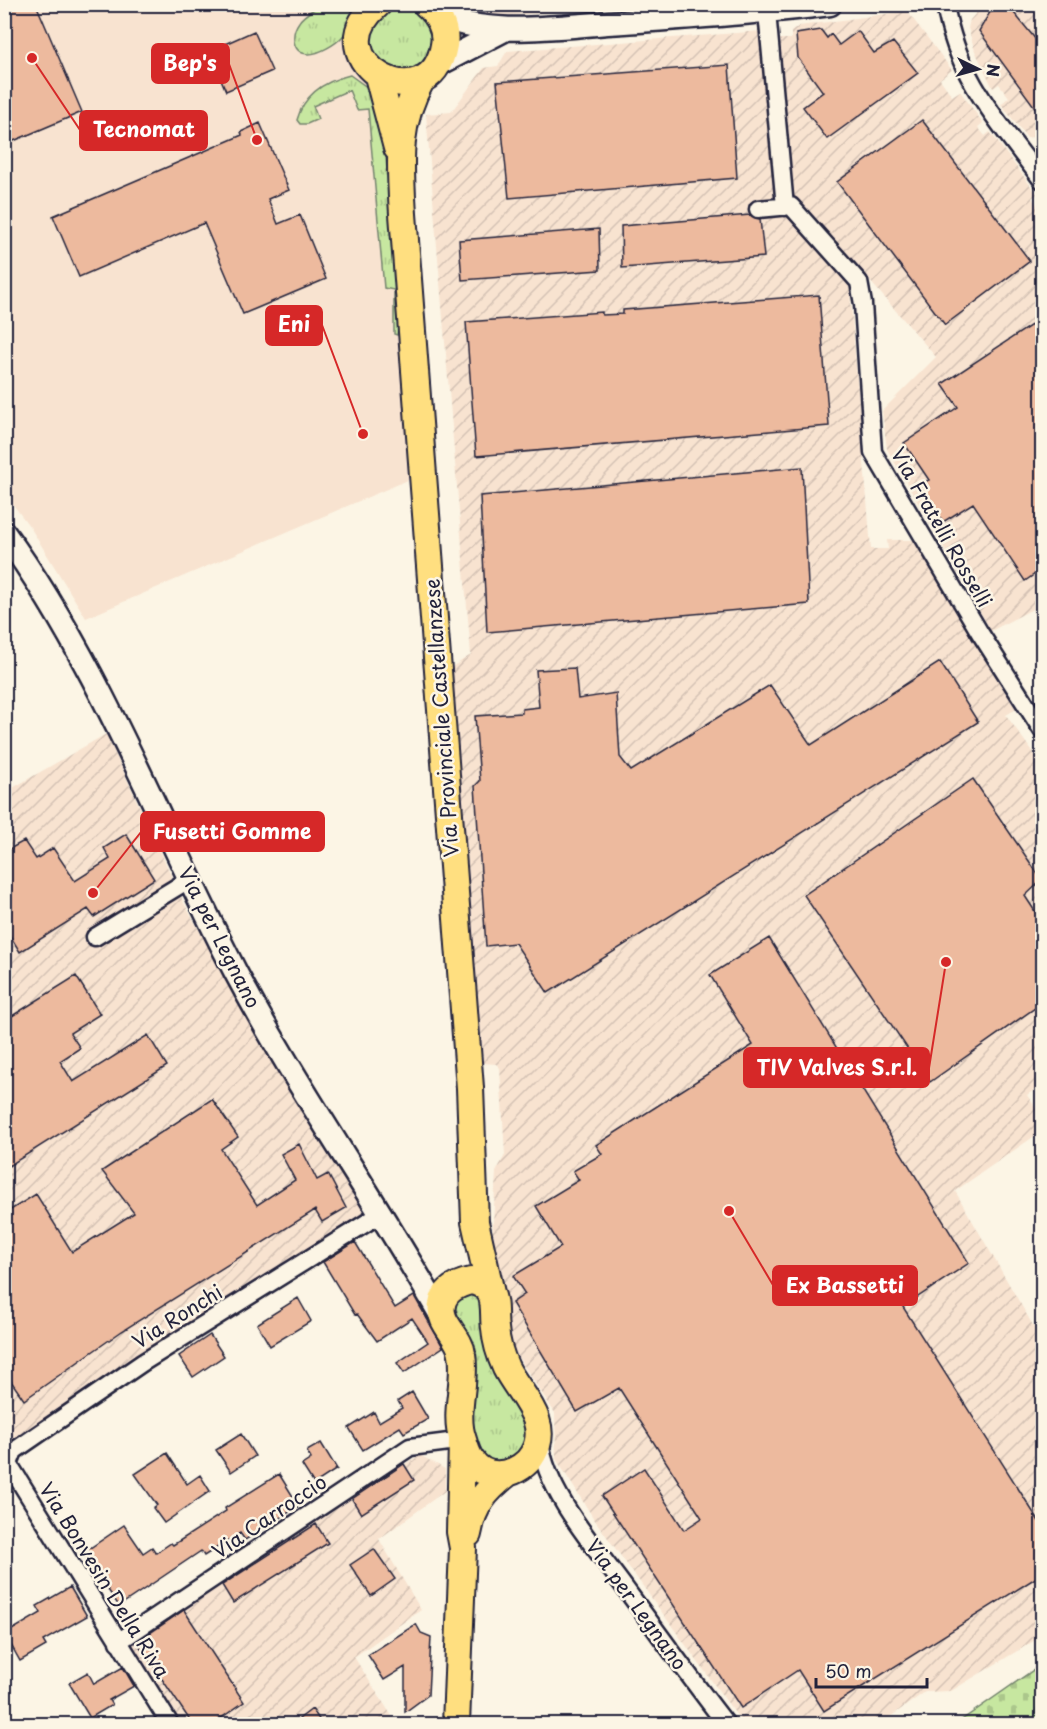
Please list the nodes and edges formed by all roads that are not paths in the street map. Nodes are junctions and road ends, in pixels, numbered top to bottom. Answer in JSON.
{"nodes":[{"id":1,"x":830,"y":4,"type":"edge"},
{"id":2,"x":945,"y":4,"type":"edge"},
{"id":3,"x":372,"y":7,"type":"edge"},
{"id":4,"x":431,"y":10,"type":"edge"},
{"id":5,"x":767,"y":12,"type":"junction"},
{"id":6,"x":506,"y":29,"type":"junction"},
{"id":7,"x":429,"y":72,"type":"junction"},
{"id":8,"x":378,"y":76,"type":"junction"},
{"id":9,"x":400,"y":156,"type":"junction"},
{"id":10,"x":1042,"y":180,"type":"edge"},
{"id":11,"x":785,"y":207,"type":"junction"},
{"id":12,"x":758,"y":209,"type":"dead end"},
{"id":13,"x":4,"y":533,"type":"edge"},
{"id":14,"x":1042,"y":730,"type":"edge"},
{"id":15,"x":190,"y":879,"type":"junction"},
{"id":16,"x":95,"y":937,"type":"dead end"},
{"id":17,"x":379,"y":1215,"type":"junction"},
{"id":18,"x":475,"y":1222,"type":"junction"},
{"id":19,"x":416,"y":1271,"type":"junction"},
{"id":20,"x":456,"y":1286,"type":"junction"},
{"id":21,"x":491,"y":1293,"type":"junction"},
{"id":22,"x":443,"y":1319,"type":"junction"},
{"id":23,"x":539,"y":1436,"type":"junction"},
{"id":24,"x":455,"y":1440,"type":"junction"},
{"id":25,"x":7,"y":1460,"type":"edge"},
{"id":26,"x":514,"y":1471,"type":"junction"},
{"id":27,"x":551,"y":1481,"type":"junction"},
{"id":28,"x":463,"y":1548,"type":"junction"},
{"id":29,"x":117,"y":1642,"type":"junction"},
{"id":30,"x":170,"y":1725,"type":"edge"},
{"id":31,"x":456,"y":1725,"type":"edge"},
{"id":32,"x":726,"y":1725,"type":"edge"}],
"edges":[{"from":1,"to":5,"type":"street"},
{"from":2,"to":10,"type":"street"},
{"from":3,"to":8,"type":"main road"},
{"from":4,"to":6,"type":"street"},
{"from":4,"to":7,"type":"main road"},
{"from":5,"to":6,"type":"street"},
{"from":5,"to":11,"type":"street"},
{"from":6,"to":7,"type":"street"},
{"from":7,"to":8,"type":"main road"},
{"from":7,"to":9,"type":"main road"},
{"from":8,"to":9,"type":"main road"},
{"from":9,"to":18,"type":"main road","name":"Via Provinciale Castellanzese"},
{"from":11,"to":12,"type":"street"},
{"from":11,"to":14,"type":"street","name":"Via Fratelli Rosselli"},
{"from":13,"to":15,"type":"street","name":"Via per Legnano"},
{"from":15,"to":16,"type":"street"},
{"from":15,"to":17,"type":"street","name":"Via per Legnano"},
{"from":17,"to":19,"type":"street","name":"Via per Legnano"},
{"from":17,"to":25,"type":"street","name":"Via Ronchi"},
{"from":18,"to":20,"type":"main road","name":"Via Provinciale Castellanzese"},
{"from":18,"to":21,"type":"main road","name":"Via Provinciale Castellanzese"},
{"from":19,"to":20,"type":"street","name":"Via per Legnano"},
{"from":19,"to":22,"type":"street","name":"Via per Legnano"},
{"from":20,"to":21,"type":"main road"},
{"from":20,"to":22,"type":"main road","name":"Via Provinciale Castellanzese"},
{"from":21,"to":23,"type":"main road","name":"Via Provinciale Castellanzese"},
{"from":22,"to":24,"type":"main road"},
{"from":23,"to":26,"type":"main road"},
{"from":23,"to":27,"type":"street","name":"Via per Legnano"},
{"from":24,"to":26,"type":"main road"},
{"from":24,"to":28,"type":"main road"},
{"from":24,"to":29,"type":"street","name":"Via Carroccio"},
{"from":25,"to":29,"type":"street","name":"Via Bonvesin Della Riva"},
{"from":26,"to":27,"type":"street"},
{"from":26,"to":28,"type":"main road"},
{"from":27,"to":32,"type":"street","name":"Via per Legnano"},
{"from":28,"to":31,"type":"main road"},
{"from":29,"to":30,"type":"street","name":"Via Bonvesin Della Riva"}]}
